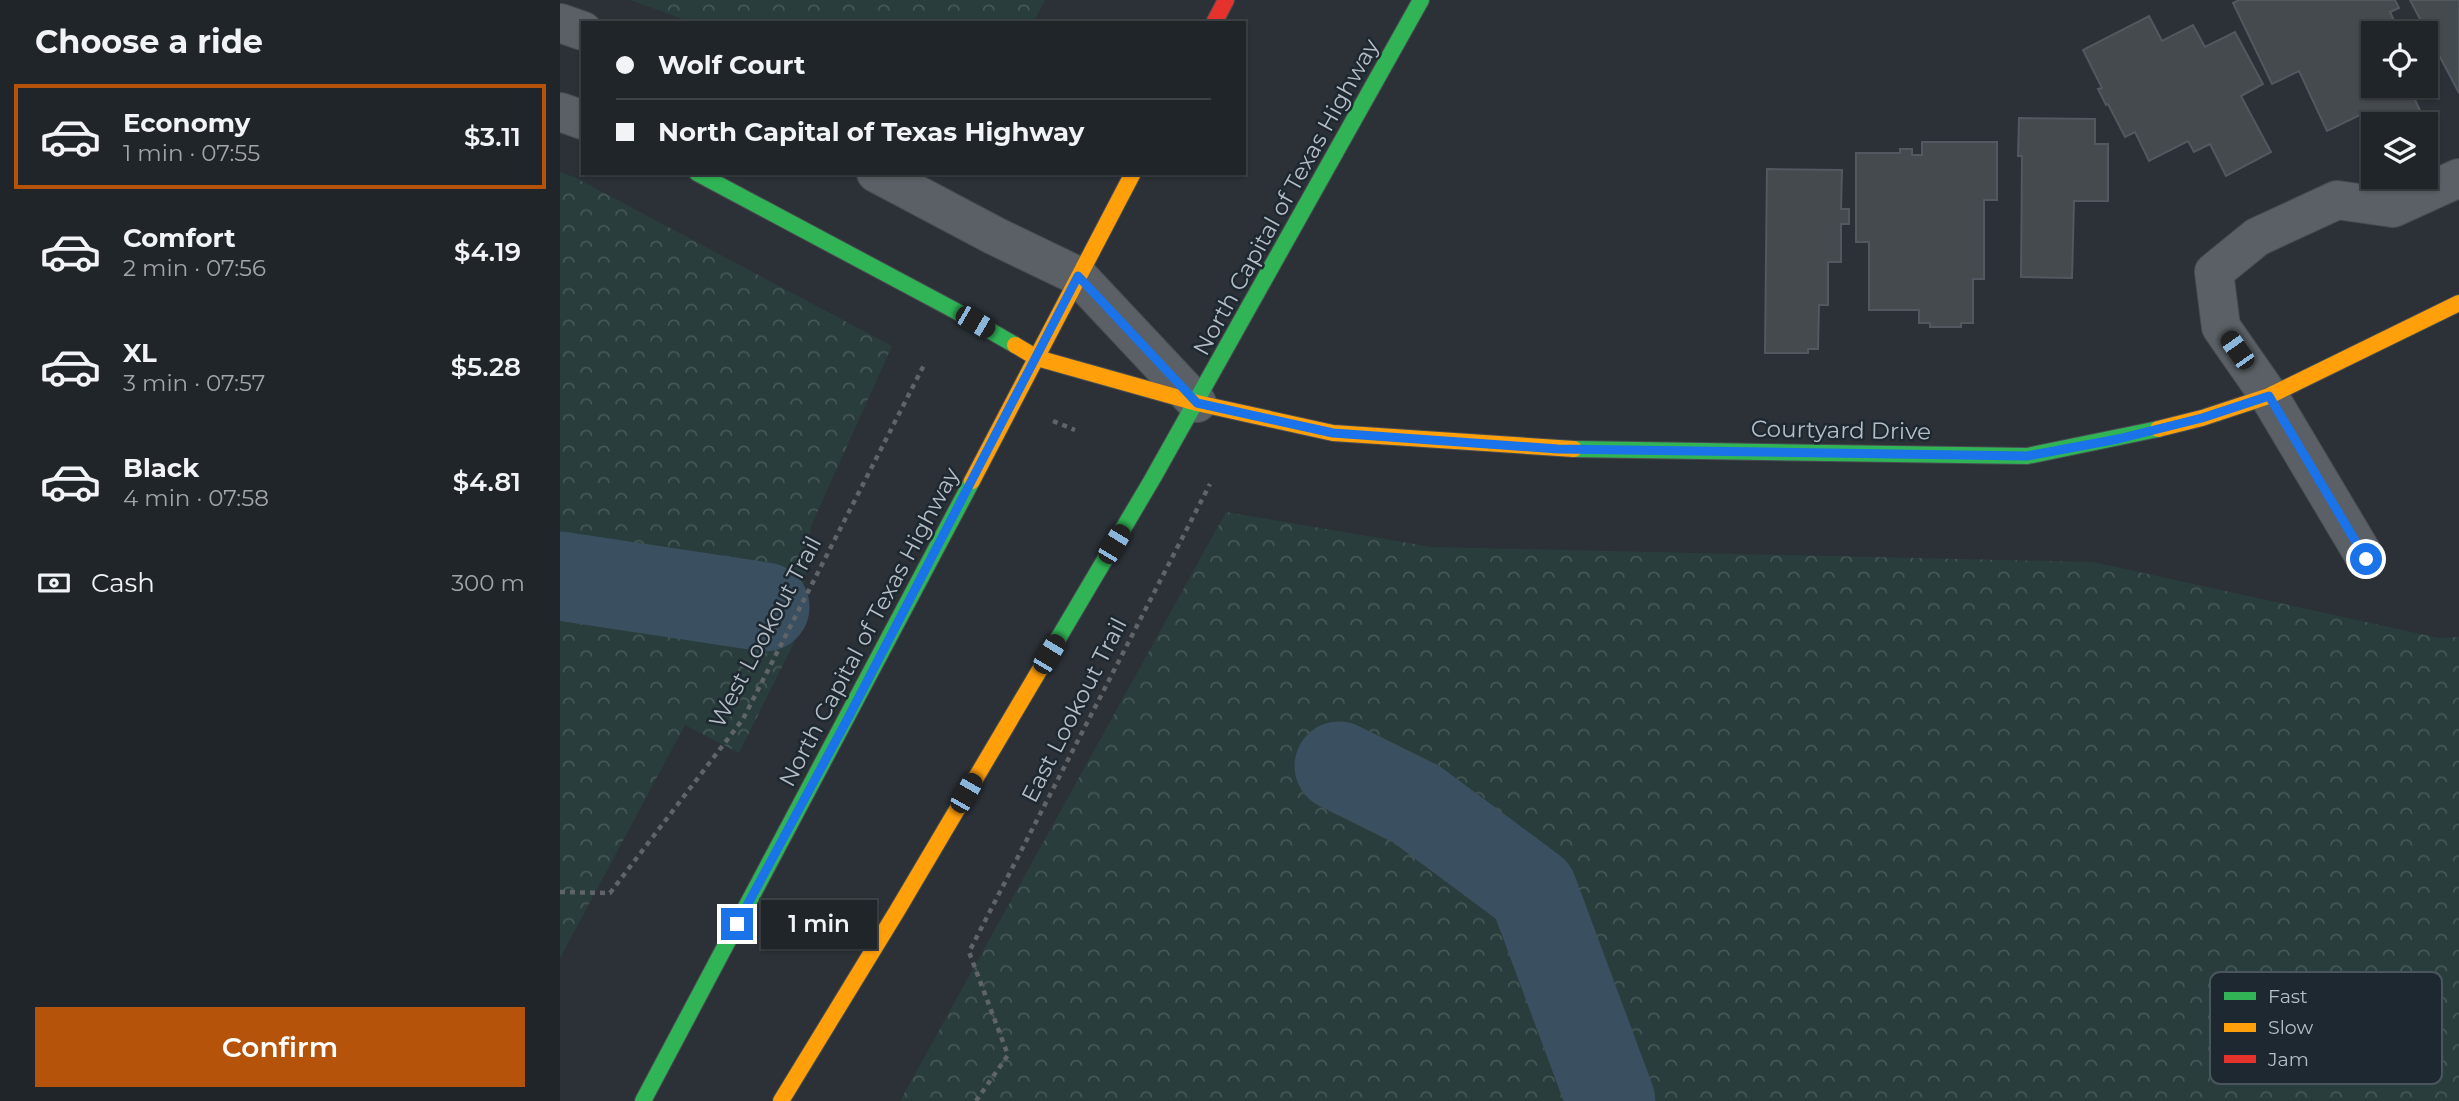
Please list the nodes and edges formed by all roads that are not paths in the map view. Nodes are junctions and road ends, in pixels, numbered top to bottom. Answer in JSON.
{"nodes":[{"id":1,"x":1226,"y":0,"type":"edge"},
{"id":2,"x":1421,"y":0,"type":"edge"},
{"id":3,"x":1215,"y":21,"type":"edge"},
{"id":4,"x":560,"y":23,"type":"edge"},
{"id":5,"x":581,"y":30,"type":"edge"},
{"id":6,"x":560,"y":112,"type":"edge"},
{"id":7,"x":581,"y":119,"type":"edge"},
{"id":8,"x":701,"y":175,"type":"edge"},
{"id":9,"x":880,"y":175,"type":"edge"},
{"id":10,"x":1132,"y":175,"type":"edge"},
{"id":11,"x":2459,"y":178,"type":"edge"},
{"id":12,"x":1078,"y":276,"type":"junction"},
{"id":13,"x":2459,"y":303,"type":"edge"},
{"id":14,"x":1037,"y":358,"type":"junction"},
{"id":15,"x":2269,"y":396,"type":"junction"},
{"id":16,"x":1197,"y":403,"type":"junction"},
{"id":17,"x":2366,"y":559,"type":"dead end"},
{"id":18,"x":643,"y":1101,"type":"edge"},
{"id":19,"x":781,"y":1101,"type":"edge"}],
"edges":[{"from":1,"to":3,"type":"main road"},
{"from":2,"to":16,"type":"main road","name":"North Capital of Texas Highway"},
{"from":4,"to":5,"type":"street"},
{"from":6,"to":7,"type":"street"},
{"from":8,"to":14,"type":"main road","name":"Courtyard Drive"},
{"from":9,"to":12,"type":"street"},
{"from":10,"to":12,"type":"main road","name":"North Capital of Texas Highway"},
{"from":11,"to":15,"type":"street"},
{"from":12,"to":14,"type":"main road","name":"North Capital of Texas Highway"},
{"from":12,"to":16,"type":"street"},
{"from":13,"to":15,"type":"main road","name":"Courtyard Drive"},
{"from":14,"to":16,"type":"main road","name":"Courtyard Drive"},
{"from":14,"to":18,"type":"main road","name":"North Capital of Texas Highway"},
{"from":15,"to":16,"type":"main road","name":"Courtyard Drive"},
{"from":15,"to":17,"type":"street"},
{"from":16,"to":19,"type":"main road","name":"North Capital of Texas Highway"}]}
